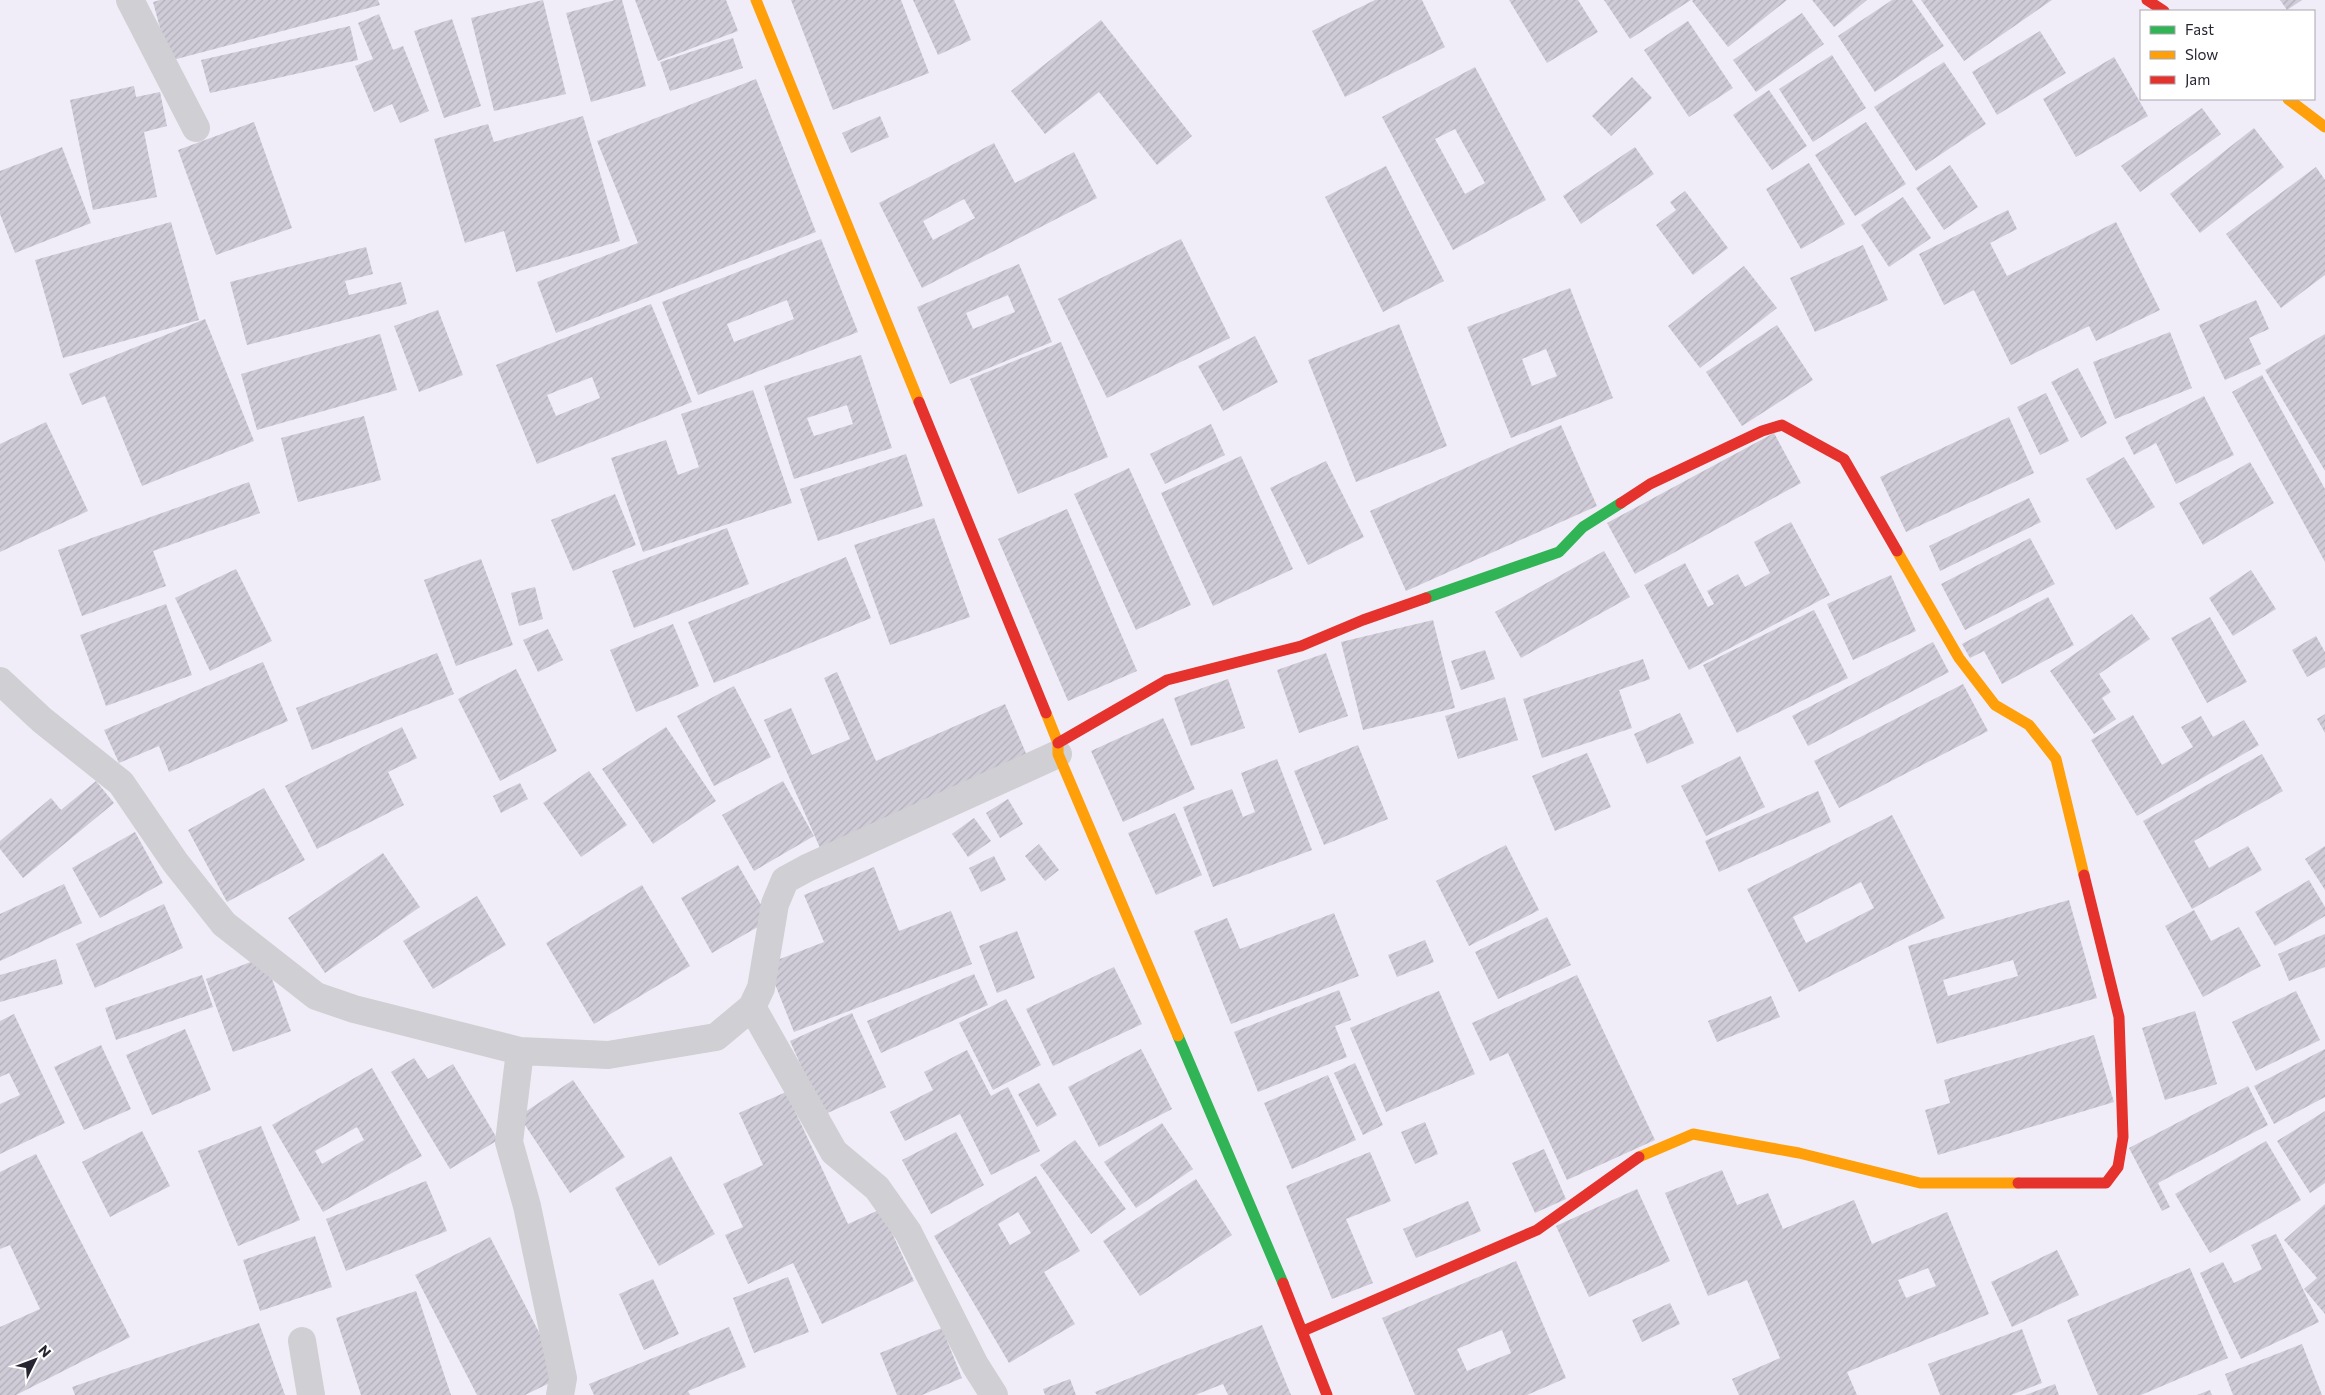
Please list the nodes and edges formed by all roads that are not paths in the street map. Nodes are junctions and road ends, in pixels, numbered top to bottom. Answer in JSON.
{"nodes":[{"id":1,"x":130,"y":0,"type":"edge"},
{"id":2,"x":756,"y":0,"type":"edge"},
{"id":3,"x":2147,"y":0,"type":"edge"},
{"id":4,"x":2162,"y":10,"type":"edge"},
{"id":5,"x":2289,"y":100,"type":"edge"},
{"id":6,"x":2325,"y":127,"type":"edge"},
{"id":7,"x":196,"y":128,"type":"dead end"},
{"id":8,"x":0,"y":681,"type":"edge"},
{"id":9,"x":1058,"y":748,"type":"junction"},
{"id":10,"x":752,"y":1007,"type":"junction"},
{"id":11,"x":520,"y":1052,"type":"junction"},
{"id":12,"x":1303,"y":1331,"type":"junction"},
{"id":13,"x":302,"y":1341,"type":"dead end"},
{"id":14,"x":311,"y":1395,"type":"edge"},
{"id":15,"x":560,"y":1395,"type":"edge"},
{"id":16,"x":994,"y":1395,"type":"edge"},
{"id":17,"x":1327,"y":1395,"type":"edge"}],
"edges":[{"from":1,"to":7,"type":"street"},
{"from":2,"to":9,"type":"street"},
{"from":3,"to":4,"type":"street"},
{"from":5,"to":6,"type":"street"},
{"from":8,"to":11,"type":"street"},
{"from":9,"to":10,"type":"street"},
{"from":9,"to":12,"type":"street"},
{"from":9,"to":12,"type":"street"},
{"from":10,"to":11,"type":"street"},
{"from":10,"to":16,"type":"street"},
{"from":11,"to":15,"type":"street"},
{"from":12,"to":17,"type":"street"},
{"from":13,"to":14,"type":"street"}]}
